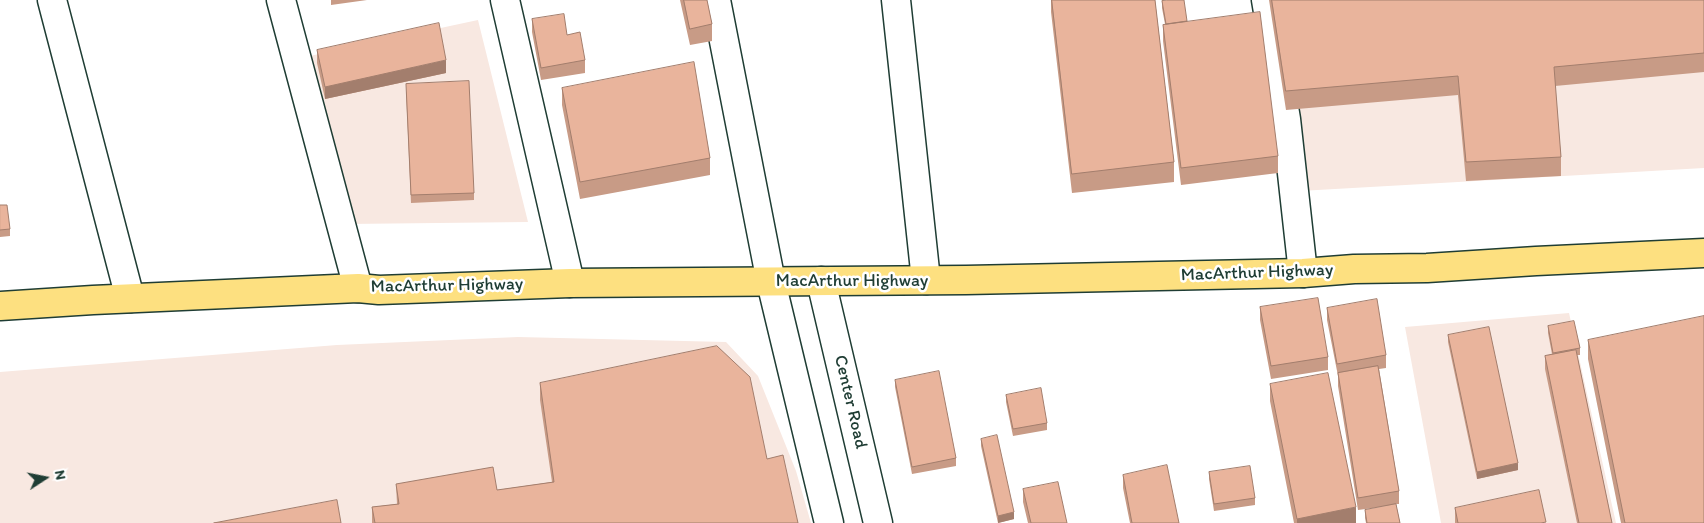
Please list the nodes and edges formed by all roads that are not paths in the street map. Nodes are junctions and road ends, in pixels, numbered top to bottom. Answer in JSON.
{"nodes":[{"id":1,"x":52,"y":0,"type":"edge"},
{"id":2,"x":281,"y":0,"type":"edge"},
{"id":3,"x":505,"y":0,"type":"edge"},
{"id":4,"x":716,"y":0,"type":"edge"},
{"id":5,"x":896,"y":0,"type":"edge"},
{"id":6,"x":1266,"y":0,"type":"edge"},
{"id":7,"x":1704,"y":254,"type":"edge"},
{"id":8,"x":1303,"y":273,"type":"junction"},
{"id":9,"x":926,"y":280,"type":"junction"},
{"id":10,"x":821,"y":281,"type":"junction"},
{"id":11,"x":771,"y":282,"type":"junction"},
{"id":12,"x":570,"y":283,"type":"junction"},
{"id":13,"x":358,"y":288,"type":"junction"},
{"id":14,"x":130,"y":298,"type":"junction"},
{"id":15,"x":0,"y":306,"type":"edge"},
{"id":16,"x":829,"y":523,"type":"edge"},
{"id":17,"x":878,"y":523,"type":"edge"}],
"edges":[{"from":1,"to":14,"type":"street"},
{"from":2,"to":13,"type":"street"},
{"from":3,"to":12,"type":"street"},
{"from":4,"to":11,"type":"street"},
{"from":5,"to":9,"type":"street"},
{"from":6,"to":8,"type":"street"},
{"from":7,"to":8,"type":"highway","name":"MacArthur Highway"},
{"from":8,"to":9,"type":"highway","name":"MacArthur Highway"},
{"from":9,"to":10,"type":"highway","name":"MacArthur Highway"},
{"from":10,"to":11,"type":"highway","name":"MacArthur Highway"},
{"from":10,"to":17,"type":"street","name":"Center Road"},
{"from":11,"to":12,"type":"highway","name":"MacArthur Highway"},
{"from":11,"to":16,"type":"street"},
{"from":12,"to":13,"type":"highway","name":"MacArthur Highway"},
{"from":13,"to":14,"type":"highway","name":"MacArthur Highway"},
{"from":14,"to":15,"type":"highway","name":"MacArthur Highway"}]}
